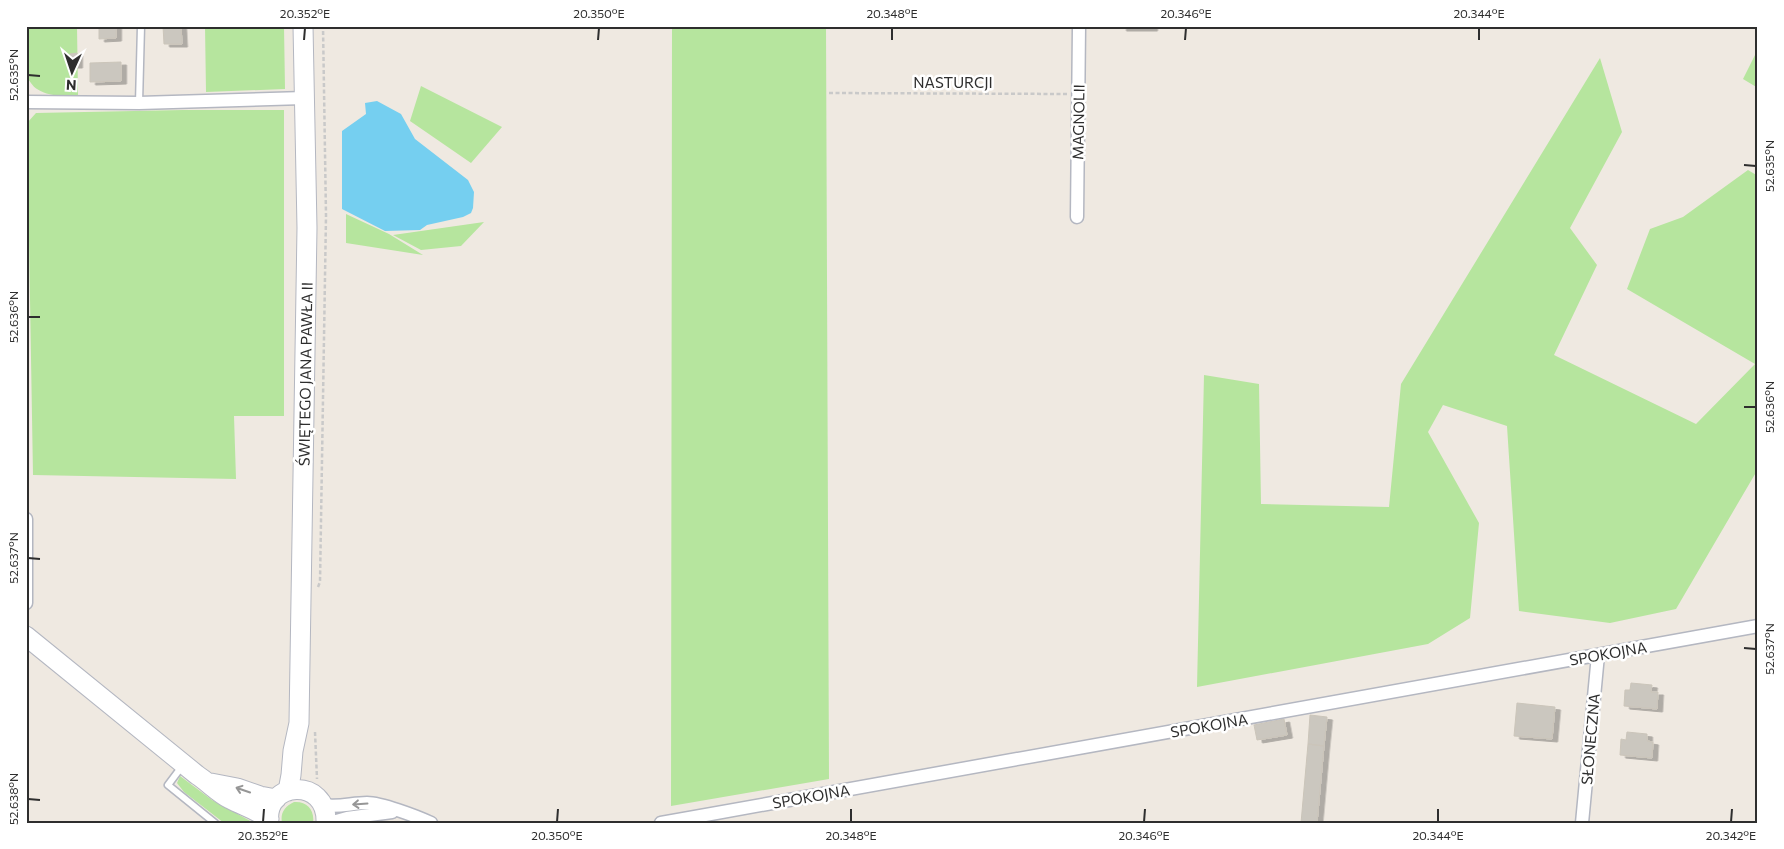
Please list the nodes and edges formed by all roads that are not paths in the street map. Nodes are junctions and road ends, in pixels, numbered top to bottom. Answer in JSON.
{"nodes":[{"id":1,"x":141,"y":26,"type":"edge"},
{"id":2,"x":303,"y":26,"type":"edge"},
{"id":3,"x":1079,"y":26,"type":"edge"},
{"id":4,"x":304,"y":98,"type":"junction"},
{"id":5,"x":26,"y":102,"type":"edge"},
{"id":6,"x":139,"y":103,"type":"junction"},
{"id":7,"x":1077,"y":217,"type":"dead end"},
{"id":8,"x":26,"y":519,"type":"edge"},
{"id":9,"x":26,"y":603,"type":"edge"},
{"id":10,"x":1758,"y":626,"type":"edge"},
{"id":11,"x":26,"y":636,"type":"edge"},
{"id":12,"x":1598,"y":655,"type":"junction"},
{"id":13,"x":307,"y":723,"type":"junction"},
{"id":14,"x":183,"y":764,"type":"junction"},
{"id":15,"x":210,"y":783,"type":"junction"},
{"id":16,"x":282,"y":795,"type":"junction"},
{"id":17,"x":321,"y":805,"type":"edge"},
{"id":18,"x":397,"y":811,"type":"junction"},
{"id":19,"x":269,"y":821,"type":"edge"},
{"id":20,"x":215,"y":823,"type":"edge"},
{"id":21,"x":431,"y":823,"type":"edge"},
{"id":22,"x":661,"y":823,"type":"edge"},
{"id":23,"x":1582,"y":823,"type":"edge"}],
"edges":[{"from":1,"to":6,"type":"lane"},
{"from":2,"to":4,"type":"street","name":"ŚWIĘTEGO JANA PAWŁA II"},
{"from":3,"to":7,"type":"street","name":"MAGNOLII"},
{"from":4,"to":6,"type":"street"},
{"from":4,"to":13,"type":"street","name":"ŚWIĘTEGO JANA PAWŁA II"},
{"from":5,"to":6,"type":"street"},
{"from":8,"to":9,"type":"street"},
{"from":10,"to":12,"type":"street","name":"SPOKOJNA"},
{"from":11,"to":14,"type":"street"},
{"from":12,"to":22,"type":"street","name":"SPOKOJNA"},
{"from":12,"to":23,"type":"street","name":"SŁONECZNA"},
{"from":13,"to":16,"type":"street","name":"ŚWIĘTEGO JANA PAWŁA II"},
{"from":13,"to":17,"type":"street","name":"ŚWIĘTEGO JANA PAWŁA II"},
{"from":14,"to":15,"type":"street"},
{"from":14,"to":20,"type":"lane"},
{"from":16,"to":15,"type":"street","one_way":true},
{"from":15,"to":19,"type":"street"},
{"from":16,"to":17,"type":"street"},
{"from":16,"to":19,"type":"street","name":"ŚWIĘTEGO JANA PAWŁA II"},
{"from":17,"to":18,"type":"street"},
{"from":18,"to":17,"type":"street","one_way":true},
{"from":18,"to":21,"type":"street"}]}
